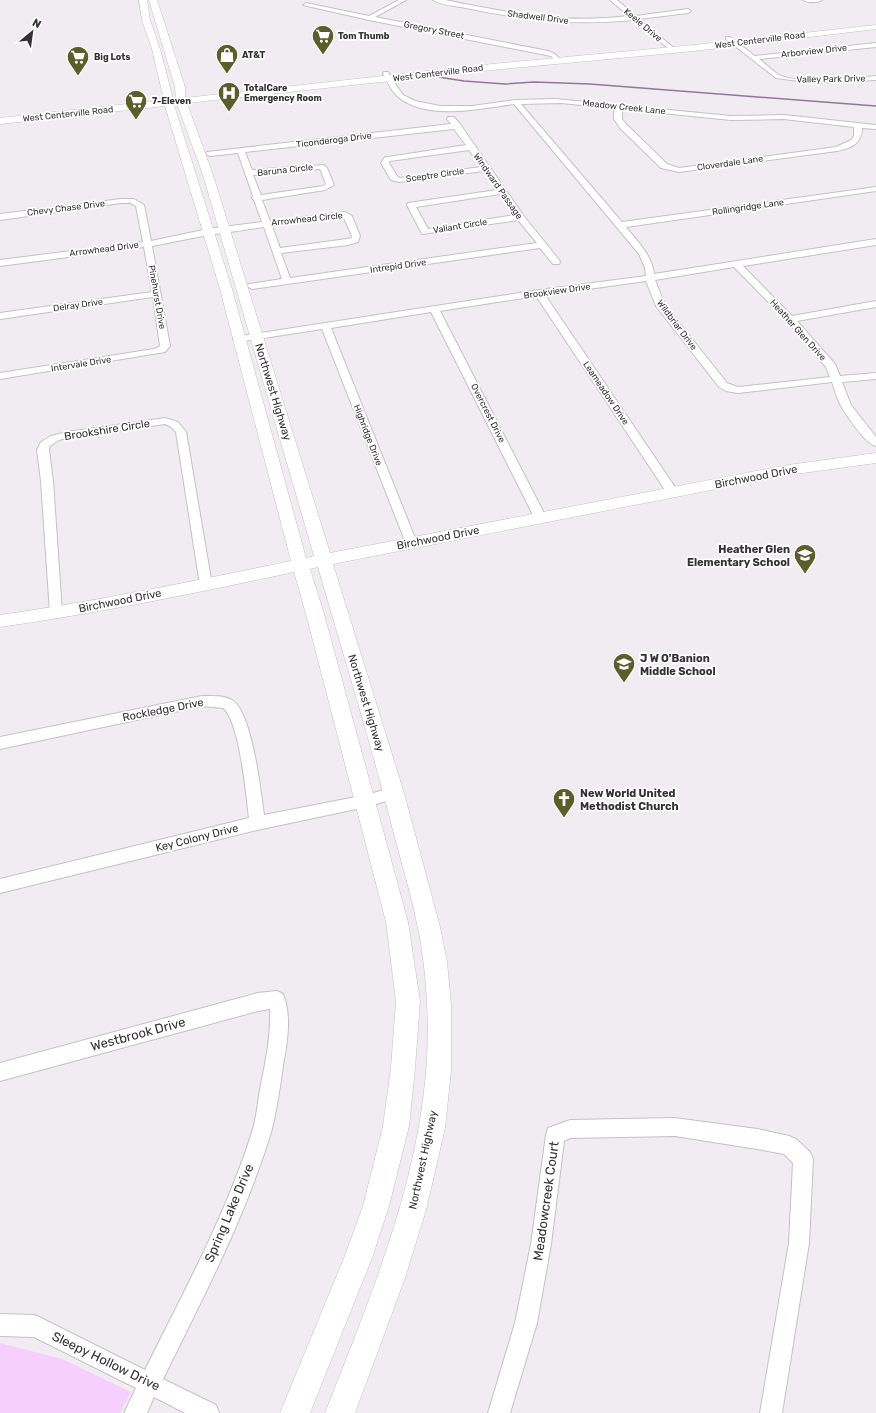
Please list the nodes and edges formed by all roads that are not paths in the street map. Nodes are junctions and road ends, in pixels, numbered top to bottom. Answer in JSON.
{"nodes":[{"id":1,"x":143,"y":0,"type":"edge"},
{"id":2,"x":153,"y":0,"type":"edge"},
{"id":3,"x":315,"y":0,"type":"edge"},
{"id":4,"x":403,"y":0,"type":"edge"},
{"id":5,"x":436,"y":0,"type":"edge"},
{"id":6,"x":613,"y":0,"type":"edge"},
{"id":7,"x":806,"y":0,"type":"edge"},
{"id":8,"x":819,"y":0,"type":"edge"},
{"id":9,"x":486,"y":4,"type":"dead end"},
{"id":10,"x":479,"y":8,"type":"junction"},
{"id":11,"x":688,"y":12,"type":"dead end"},
{"id":12,"x":634,"y":17,"type":"junction"},
{"id":13,"x":160,"y":18,"type":"junction"},
{"id":14,"x":370,"y":18,"type":"junction"},
{"id":15,"x":146,"y":20,"type":"junction"},
{"id":16,"x":876,"y":22,"type":"edge"},
{"id":17,"x":876,"y":27,"type":"edge"},
{"id":18,"x":731,"y":40,"type":"junction"},
{"id":19,"x":666,"y":44,"type":"junction"},
{"id":20,"x":876,"y":45,"type":"edge"},
{"id":21,"x":167,"y":48,"type":"junction"},
{"id":22,"x":156,"y":49,"type":"junction"},
{"id":23,"x":673,"y":50,"type":"junction"},
{"id":24,"x":556,"y":58,"type":"junction"},
{"id":25,"x":753,"y":58,"type":"junction"},
{"id":26,"x":388,"y":76,"type":"junction"},
{"id":27,"x":876,"y":78,"type":"edge"},
{"id":28,"x":298,"y":86,"type":"junction"},
{"id":29,"x":181,"y":98,"type":"junction"},
{"id":30,"x":169,"y":100,"type":"junction"},
{"id":31,"x":516,"y":102,"type":"junction"},
{"id":32,"x":618,"y":106,"type":"junction"},
{"id":33,"x":442,"y":109,"type":"junction"},
{"id":34,"x":55,"y":112,"type":"junction"},
{"id":35,"x":0,"y":115,"type":"edge"},
{"id":36,"x":0,"y":121,"type":"edge"},
{"id":37,"x":858,"y":125,"type":"junction"},
{"id":38,"x":458,"y":126,"type":"junction"},
{"id":39,"x":876,"y":127,"type":"edge"},
{"id":40,"x":195,"y":139,"type":"junction"},
{"id":41,"x":181,"y":141,"type":"junction"},
{"id":42,"x":471,"y":147,"type":"junction"},
{"id":43,"x":241,"y":151,"type":"junction"},
{"id":44,"x":210,"y":154,"type":"dead end"},
{"id":45,"x":487,"y":168,"type":"junction"},
{"id":46,"x":249,"y":174,"type":"junction"},
{"id":47,"x":876,"y":189,"type":"edge"},
{"id":48,"x":503,"y":191,"type":"junction"},
{"id":49,"x":256,"y":198,"type":"junction"},
{"id":50,"x":131,"y":201,"type":"joint"},
{"id":51,"x":0,"y":217,"type":"edge"},
{"id":52,"x":520,"y":217,"type":"junction"},
{"id":53,"x":267,"y":224,"type":"junction"},
{"id":54,"x":620,"y":225,"type":"junction"},
{"id":55,"x":216,"y":231,"type":"junction"},
{"id":56,"x":876,"y":242,"type":"edge"},
{"id":57,"x":147,"y":244,"type":"junction"},
{"id":58,"x":544,"y":245,"type":"junction"},
{"id":59,"x":276,"y":251,"type":"junction"},
{"id":60,"x":556,"y":262,"type":"dead end"},
{"id":61,"x":0,"y":263,"type":"edge"},
{"id":62,"x":736,"y":264,"type":"junction"},
{"id":63,"x":651,"y":276,"type":"junction"},
{"id":64,"x":288,"y":281,"type":"junction"},
{"id":65,"x":252,"y":286,"type":"dead end"},
{"id":66,"x":157,"y":294,"type":"junction"},
{"id":67,"x":539,"y":294,"type":"junction"},
{"id":68,"x":876,"y":304,"type":"edge"},
{"id":69,"x":435,"y":310,"type":"junction"},
{"id":70,"x":0,"y":316,"type":"edge"},
{"id":71,"x":790,"y":319,"type":"junction"},
{"id":72,"x":326,"y":327,"type":"junction"},
{"id":73,"x":248,"y":338,"type":"junction"},
{"id":74,"x":162,"y":350,"type":"joint"},
{"id":75,"x":0,"y":376,"type":"edge"},
{"id":76,"x":876,"y":376,"type":"edge"},
{"id":77,"x":836,"y":379,"type":"junction"},
{"id":78,"x":876,"y":443,"type":"edge"},
{"id":79,"x":876,"y":458,"type":"edge"},
{"id":80,"x":672,"y":493,"type":"junction"},
{"id":81,"x":540,"y":517,"type":"junction"},
{"id":82,"x":411,"y":543,"type":"junction"},
{"id":83,"x":323,"y":560,"type":"junction"},
{"id":84,"x":300,"y":565,"type":"junction"},
{"id":85,"x":206,"y":585,"type":"junction"},
{"id":86,"x":56,"y":613,"type":"junction"},
{"id":87,"x":0,"y":621,"type":"edge"},
{"id":88,"x":0,"y":743,"type":"edge"},
{"id":89,"x":394,"y":793,"type":"junction"},
{"id":90,"x":366,"y":801,"type":"junction"},
{"id":91,"x":257,"y":823,"type":"junction"},
{"id":92,"x":0,"y":886,"type":"edge"},
{"id":93,"x":277,"y":1000,"type":"joint"},
{"id":94,"x":0,"y":1072,"type":"edge"},
{"id":95,"x":0,"y":1325,"type":"edge"},
{"id":96,"x":149,"y":1383,"type":"junction"},
{"id":97,"x":135,"y":1413,"type":"edge"},
{"id":98,"x":208,"y":1413,"type":"edge"},
{"id":99,"x":295,"y":1413,"type":"edge"},
{"id":100,"x":340,"y":1413,"type":"edge"},
{"id":101,"x":499,"y":1413,"type":"edge"},
{"id":102,"x":771,"y":1413,"type":"edge"}],
"edges":[{"from":1,"to":15,"type":"main road","name":"Northwest Highway"},
{"from":2,"to":13,"type":"main road","name":"Northwest Highway"},
{"from":3,"to":14,"type":"street","name":"Gregory Street"},
{"from":4,"to":14,"type":"street"},
{"from":5,"to":10,"type":"street","name":"Shadwell Drive"},
{"from":6,"to":12,"type":"street","name":"Keele Drive"},
{"from":7,"to":8,"type":"street"},
{"from":9,"to":10,"type":"street"},
{"from":10,"to":12,"type":"street","name":"Shadwell Drive"},
{"from":11,"to":12,"type":"street","name":"Shadwell Drive"},
{"from":12,"to":19,"type":"street","name":"Keele Drive"},
{"from":13,"to":15,"type":"main road"},
{"from":13,"to":21,"type":"main road","name":"Northwest Highway"},
{"from":14,"to":24,"type":"street","name":"Gregory Street"},
{"from":15,"to":22,"type":"main road","name":"Northwest Highway"},
{"from":16,"to":18,"type":"main road","name":"West Centerville Road"},
{"from":17,"to":18,"type":"main road","name":"West Centerville Road"},
{"from":18,"to":19,"type":"main road","name":"West Centerville Road"},
{"from":18,"to":23,"type":"main road","name":"West Centerville Road"},
{"from":18,"to":25,"type":"street","name":"Valley Park Drive"},
{"from":19,"to":23,"type":"street","name":"Keele Drive"},
{"from":19,"to":24,"type":"main road","name":"West Centerville Road"},
{"from":20,"to":25,"type":"street","name":"Arborview Drive"},
{"from":21,"to":22,"type":"main road"},
{"from":21,"to":29,"type":"main road","name":"Northwest Highway"},
{"from":22,"to":30,"type":"main road","name":"Northwest Highway"},
{"from":23,"to":24,"type":"main road","name":"West Centerville Road"},
{"from":24,"to":26,"type":"main road","name":"West Centerville Road"},
{"from":25,"to":27,"type":"street","name":"Valley Park Drive"},
{"from":26,"to":28,"type":"main road","name":"West Centerville Road"},
{"from":26,"to":28,"type":"main road","name":"West Centerville Road"},
{"from":26,"to":33,"type":"street","name":"Meadow Creek Lane"},
{"from":28,"to":29,"type":"main road","name":"West Centerville Road"},
{"from":28,"to":29,"type":"main road","name":"West Centerville Road"},
{"from":29,"to":30,"type":"main road","name":"West Centerville Road"},
{"from":29,"to":40,"type":"main road","name":"Northwest Highway"},
{"from":30,"to":34,"type":"main road","name":"West Centerville Road"},
{"from":30,"to":41,"type":"main road","name":"Northwest Highway"},
{"from":31,"to":32,"type":"street","name":"Meadow Creek Lane"},
{"from":31,"to":33,"type":"street","name":"Meadow Creek Lane"},
{"from":31,"to":54,"type":"street","name":"Wildbriar Drive"},
{"from":32,"to":37,"type":"street","name":"Meadow Creek Lane"},
{"from":32,"to":37,"type":"street","name":"Cloverdale Lane"},
{"from":33,"to":38,"type":"street","name":"Windward Passage"},
{"from":34,"to":35,"type":"main road","name":"West Centerville Road"},
{"from":34,"to":36,"type":"main road","name":"West Centerville Road"},
{"from":37,"to":39,"type":"street","name":"Meadow Creek Lane"},
{"from":38,"to":42,"type":"street","name":"Windward Passage"},
{"from":38,"to":43,"type":"street","name":"Ticonderoga Drive"},
{"from":40,"to":41,"type":"main road"},
{"from":40,"to":55,"type":"main road","name":"Northwest Highway"},
{"from":41,"to":55,"type":"main road","name":"Northwest Highway"},
{"from":42,"to":45,"type":"street","name":"Windward Passage"},
{"from":42,"to":45,"type":"street","name":"Sceptre Circle"},
{"from":43,"to":44,"type":"street","name":"Ticonderoga Drive"},
{"from":43,"to":46,"type":"street"},
{"from":45,"to":48,"type":"street","name":"Windward Passage"},
{"from":46,"to":49,"type":"street"},
{"from":46,"to":49,"type":"street","name":"Baruna Circle"},
{"from":47,"to":54,"type":"street","name":"Rollingridge Lane"},
{"from":48,"to":52,"type":"street","name":"Windward Passage"},
{"from":48,"to":52,"type":"street","name":"Valiant Circle"},
{"from":49,"to":53,"type":"street"},
{"from":50,"to":51,"type":"street","name":"Chevy Chase Drive"},
{"from":50,"to":57,"type":"street","name":"Pinehurst Drive"},
{"from":52,"to":58,"type":"street","name":"Windward Passage"},
{"from":53,"to":55,"type":"street","name":"Arrowhead Circle"},
{"from":53,"to":59,"type":"street"},
{"from":53,"to":59,"type":"street","name":"Arrowhead Circle"},
{"from":54,"to":63,"type":"street","name":"Wildbriar Drive"},
{"from":55,"to":57,"type":"street","name":"Arrowhead Drive"},
{"from":55,"to":73,"type":"main road","name":"Northwest Highway"},
{"from":56,"to":62,"type":"street","name":"Brookview Drive"},
{"from":57,"to":61,"type":"street","name":"Arrowhead Drive"},
{"from":57,"to":66,"type":"street","name":"Pinehurst Drive"},
{"from":58,"to":60,"type":"street","name":"Windward Passage"},
{"from":58,"to":64,"type":"street","name":"Intrepid Drive"},
{"from":59,"to":64,"type":"street"},
{"from":62,"to":63,"type":"street","name":"Brookview Drive"},
{"from":62,"to":71,"type":"street","name":"Heather Glen Drive"},
{"from":63,"to":67,"type":"street","name":"Brookview Drive"},
{"from":63,"to":77,"type":"street","name":"Wildbriar Drive"},
{"from":64,"to":65,"type":"street","name":"Intrepid Drive"},
{"from":66,"to":70,"type":"street","name":"Delray Drive"},
{"from":66,"to":74,"type":"street","name":"Pinehurst Drive"},
{"from":67,"to":69,"type":"street","name":"Brookview Drive"},
{"from":67,"to":80,"type":"street","name":"Leameadow Drive"},
{"from":68,"to":71,"type":"street"},
{"from":69,"to":72,"type":"street","name":"Brookview Drive"},
{"from":69,"to":81,"type":"street","name":"Overcrest Drive"},
{"from":71,"to":77,"type":"street","name":"Heather Glen Drive"},
{"from":72,"to":73,"type":"street","name":"Brookview Drive"},
{"from":72,"to":82,"type":"street","name":"Highridge Drive"},
{"from":73,"to":83,"type":"main road","name":"Northwest Highway"},
{"from":73,"to":84,"type":"main road","name":"Northwest Highway"},
{"from":74,"to":75,"type":"street","name":"Intervale Drive"},
{"from":76,"to":77,"type":"street","name":"Wildbriar Drive"},
{"from":77,"to":78,"type":"street","name":"Heather Glen Drive"},
{"from":79,"to":80,"type":"main road","name":"Birchwood Drive"},
{"from":80,"to":81,"type":"main road","name":"Birchwood Drive"},
{"from":81,"to":82,"type":"main road","name":"Birchwood Drive"},
{"from":82,"to":83,"type":"main road","name":"Birchwood Drive"},
{"from":83,"to":84,"type":"main road","name":"Birchwood Drive"},
{"from":83,"to":89,"type":"main road","name":"Northwest Highway"},
{"from":84,"to":85,"type":"main road","name":"Birchwood Drive"},
{"from":84,"to":90,"type":"main road","name":"Northwest Highway"},
{"from":85,"to":86,"type":"main road","name":"Birchwood Drive"},
{"from":85,"to":86,"type":"street","name":"Brookshire Circle"},
{"from":86,"to":87,"type":"main road","name":"Birchwood Drive"},
{"from":88,"to":91,"type":"street","name":"Rockledge Drive"},
{"from":89,"to":90,"type":"street","name":"Key Colony Drive"},
{"from":89,"to":100,"type":"main road","name":"Northwest Highway"},
{"from":90,"to":91,"type":"street","name":"Key Colony Drive"},
{"from":90,"to":99,"type":"main road","name":"Northwest Highway"},
{"from":91,"to":92,"type":"street","name":"Key Colony Drive"},
{"from":93,"to":94,"type":"street","name":"Westbrook Drive"},
{"from":93,"to":96,"type":"street","name":"Spring Lake Drive"},
{"from":95,"to":96,"type":"street","name":"Sleepy Hollow Drive"},
{"from":96,"to":97,"type":"street","name":"Spring Lake Drive"},
{"from":96,"to":98,"type":"street","name":"Sleepy Hollow Drive"},
{"from":101,"to":102,"type":"street","name":"Meadowcreek Court"}]}
